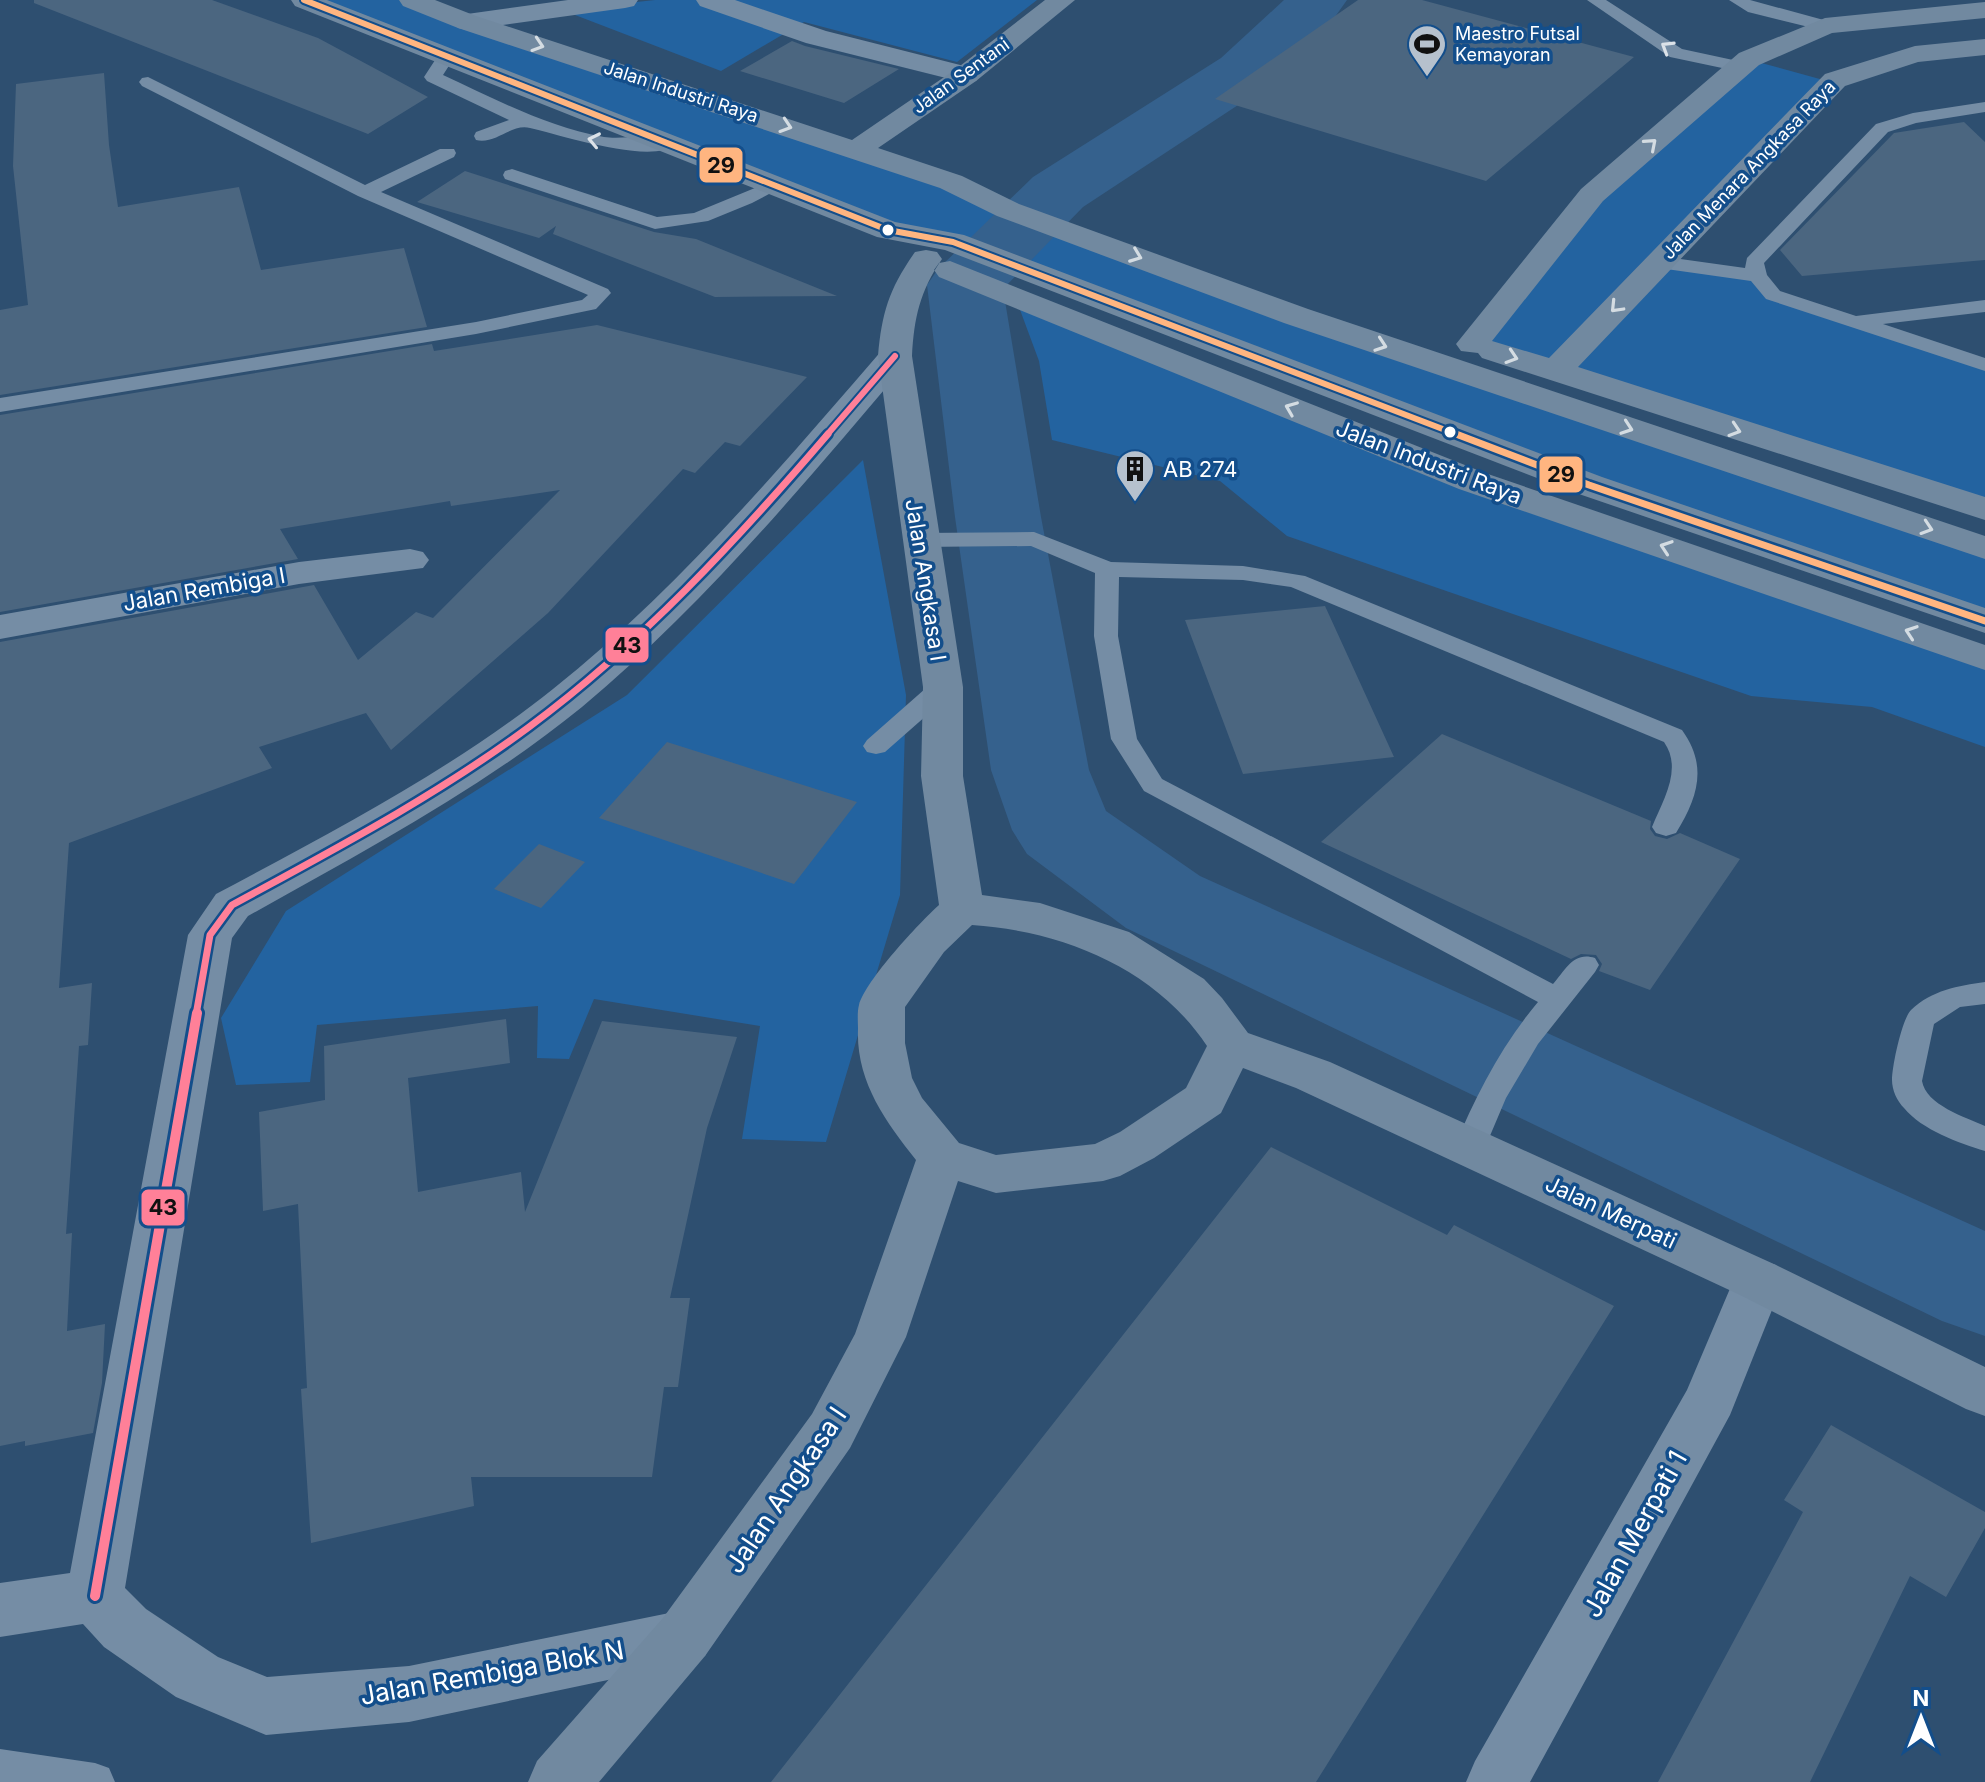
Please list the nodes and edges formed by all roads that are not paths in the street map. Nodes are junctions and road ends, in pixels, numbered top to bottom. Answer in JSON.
{"nodes":[{"id":1,"x":304,"y":0,"type":"edge"},
{"id":2,"x":412,"y":0,"type":"edge"},
{"id":3,"x":625,"y":0,"type":"edge"},
{"id":4,"x":709,"y":0,"type":"edge"},
{"id":5,"x":1062,"y":0,"type":"edge"},
{"id":6,"x":1595,"y":0,"type":"edge"},
{"id":7,"x":1737,"y":0,"type":"edge"},
{"id":8,"x":1985,"y":10,"type":"edge"},
{"id":9,"x":467,"y":22,"type":"junction"},
{"id":10,"x":1839,"y":24,"type":"junction"},
{"id":11,"x":1985,"y":47,"type":"edge"},
{"id":12,"x":1769,"y":51,"type":"junction"},
{"id":13,"x":1915,"y":54,"type":"junction"},
{"id":14,"x":445,"y":58,"type":"junction"},
{"id":15,"x":1741,"y":67,"type":"junction"},
{"id":16,"x":1849,"y":74,"type":"junction"},
{"id":17,"x":966,"y":75,"type":"junction"},
{"id":18,"x":148,"y":82,"type":"dead end"},
{"id":19,"x":1985,"y":108,"type":"edge"},
{"id":20,"x":524,"y":120,"type":"junction"},
{"id":21,"x":483,"y":136,"type":"dead end"},
{"id":22,"x":666,"y":144,"type":"junction"},
{"id":23,"x":857,"y":149,"type":"junction"},
{"id":24,"x":447,"y":153,"type":"dead end"},
{"id":25,"x":512,"y":175,"type":"dead end"},
{"id":26,"x":951,"y":182,"type":"junction"},
{"id":27,"x":774,"y":186,"type":"junction"},
{"id":28,"x":365,"y":192,"type":"junction"},
{"id":29,"x":1079,"y":222,"type":"junction"},
{"id":30,"x":888,"y":230,"type":"junction"},
{"id":31,"x":1664,"y":256,"type":"junction"},
{"id":32,"x":940,"y":265,"type":"junction"},
{"id":33,"x":1757,"y":276,"type":"junction"},
{"id":34,"x":1985,"y":306,"type":"edge"},
{"id":35,"x":1851,"y":322,"type":"junction"},
{"id":36,"x":1473,"y":344,"type":"junction"},
{"id":37,"x":895,"y":356,"type":"junction"},
{"id":38,"x":1985,"y":365,"type":"edge"},
{"id":39,"x":1555,"y":371,"type":"junction"},
{"id":40,"x":0,"y":405,"type":"edge"},
{"id":41,"x":1472,"y":481,"type":"junction"},
{"id":42,"x":1589,"y":485,"type":"junction"},
{"id":43,"x":1881,"y":496,"type":"junction"},
{"id":44,"x":1985,"y":509,"type":"edge"},
{"id":45,"x":919,"y":540,"type":"junction"},
{"id":46,"x":1985,"y":548,"type":"edge"},
{"id":47,"x":410,"y":560,"type":"dead end"},
{"id":48,"x":1107,"y":569,"type":"junction"},
{"id":49,"x":1985,"y":621,"type":"edge"},
{"id":50,"x":0,"y":627,"type":"edge"},
{"id":51,"x":1985,"y":658,"type":"edge"},
{"id":52,"x":943,"y":687,"type":"junction"},
{"id":53,"x":876,"y":746,"type":"dead end"},
{"id":54,"x":1666,"y":827,"type":"dead end"},
{"id":55,"x":962,"y":909,"type":"junction"},
{"id":56,"x":1585,"y":965,"type":"dead end"},
{"id":57,"x":1985,"y":993,"type":"edge"},
{"id":58,"x":1559,"y":1000,"type":"junction"},
{"id":59,"x":1231,"y":1045,"type":"junction"},
{"id":60,"x":1985,"y":1139,"type":"edge"},
{"id":61,"x":1470,"y":1148,"type":"junction"},
{"id":62,"x":942,"y":1157,"type":"junction"},
{"id":63,"x":1758,"y":1280,"type":"junction"},
{"id":64,"x":1985,"y":1393,"type":"edge"},
{"id":65,"x":95,"y":1596,"type":"junction"},
{"id":66,"x":0,"y":1610,"type":"edge"},
{"id":67,"x":684,"y":1637,"type":"junction"},
{"id":68,"x":0,"y":1768,"type":"edge"},
{"id":69,"x":95,"y":1782,"type":"edge"},
{"id":70,"x":559,"y":1782,"type":"edge"},
{"id":71,"x":1497,"y":1782,"type":"edge"}],
"edges":[{"from":1,"to":14,"type":"main road","name":"Jalan Industri Raya"},
{"from":2,"to":9,"type":"main road","name":"Jalan Industri Raya"},
{"from":3,"to":9,"type":"street"},
{"from":4,"to":17,"type":"street"},
{"from":5,"to":17,"type":"main road","name":"Jalan Sentani"},
{"from":15,"to":6,"type":"lane","one_way":true},
{"from":7,"to":10,"type":"lane"},
{"from":8,"to":10,"type":"main road"},
{"from":9,"to":23,"type":"main road","name":"Jalan Industri Raya","one_way":true},
{"from":10,"to":12,"type":"main road"},
{"from":10,"to":13,"type":"main road"},
{"from":11,"to":13,"type":"main road","name":"Jalan Menara Angkasa Raya"},
{"from":12,"to":15,"type":"main road"},
{"from":12,"to":16,"type":"main road"},
{"from":13,"to":16,"type":"main road","name":"Jalan Menara Angkasa Raya"},
{"from":14,"to":20,"type":"lane"},
{"from":14,"to":22,"type":"main road","name":"Jalan Industri Raya"},
{"from":36,"to":15,"type":"main road","one_way":true},
{"from":16,"to":31,"type":"main road","name":"Jalan Menara Angkasa Raya"},
{"from":17,"to":23,"type":"main road","name":"Jalan Sentani"},
{"from":18,"to":28,"type":"lane"},
{"from":19,"to":33,"type":"lane"},
{"from":20,"to":21,"type":"lane"},
{"from":22,"to":20,"type":"lane","one_way":true},
{"from":22,"to":27,"type":"main road","name":"Jalan Industri Raya"},
{"from":23,"to":26,"type":"main road","name":"Jalan Industri Raya"},
{"from":24,"to":28,"type":"lane"},
{"from":25,"to":27,"type":"lane"},
{"from":26,"to":29,"type":"main road","name":"Jalan Industri Raya"},
{"from":26,"to":29,"type":"main road","name":"Jalan Industri Raya"},
{"from":27,"to":30,"type":"main road","name":"Jalan Industri Raya"},
{"from":28,"to":40,"type":"lane"},
{"from":29,"to":36,"type":"main road","name":"Jalan Industri Raya"},
{"from":29,"to":43,"type":"main road","name":"Jalan Industri Raya","one_way":true},
{"from":30,"to":32,"type":"main road","name":"Jalan Industri Raya"},
{"from":30,"to":42,"type":"main road","name":"Jalan Industri Raya"},
{"from":31,"to":33,"type":"lane"},
{"from":31,"to":39,"type":"main road","name":"Jalan Menara Angkasa Raya","one_way":true},
{"from":32,"to":37,"type":"main road","name":"Jalan Angkasa I"},
{"from":41,"to":32,"type":"main road","name":"Jalan Industri Raya","one_way":true},
{"from":33,"to":35,"type":"lane"},
{"from":34,"to":35,"type":"lane"},
{"from":35,"to":38,"type":"lane"},
{"from":36,"to":39,"type":"main road","name":"Jalan Industri Raya","one_way":true},
{"from":37,"to":45,"type":"main road","name":"Jalan Angkasa I"},
{"from":37,"to":65,"type":"street"},
{"from":39,"to":43,"type":"main road","name":"Jalan Industri Raya","one_way":true},
{"from":41,"to":42,"type":"main road"},
{"from":51,"to":41,"type":"main road","name":"Jalan Industri Raya","one_way":true},
{"from":42,"to":49,"type":"main road","name":"Jalan Industri Raya"},
{"from":43,"to":44,"type":"main road","name":"Jalan Industri Raya"},
{"from":43,"to":46,"type":"main road","name":"Jalan Industri Raya","one_way":true},
{"from":45,"to":48,"type":"lane"},
{"from":45,"to":52,"type":"main road","name":"Jalan Angkasa I"},
{"from":47,"to":50,"type":"street","name":"Jalan Rembiga I"},
{"from":48,"to":54,"type":"lane"},
{"from":48,"to":58,"type":"lane"},
{"from":52,"to":53,"type":"lane"},
{"from":52,"to":55,"type":"main road","name":"Jalan Angkasa I"},
{"from":55,"to":59,"type":"main road"},
{"from":55,"to":62,"type":"main road"},
{"from":56,"to":58,"type":"lane"},
{"from":57,"to":60,"type":"lane"},
{"from":58,"to":61,"type":"lane"},
{"from":59,"to":61,"type":"main road","name":"Jalan Merpati"},
{"from":59,"to":62,"type":"main road"},
{"from":61,"to":63,"type":"main road","name":"Jalan Merpati"},
{"from":62,"to":67,"type":"main road","name":"Jalan Angkasa I"},
{"from":63,"to":64,"type":"main road","name":"Jalan Merpati"},
{"from":63,"to":71,"type":"street","name":"Jalan Merpati 1"},
{"from":65,"to":66,"type":"street"},
{"from":65,"to":67,"type":"street","name":"Jalan Rembiga Blok N"},
{"from":67,"to":70,"type":"main road","name":"Jalan Angkasa I"},
{"from":68,"to":69,"type":"lane"}]}
